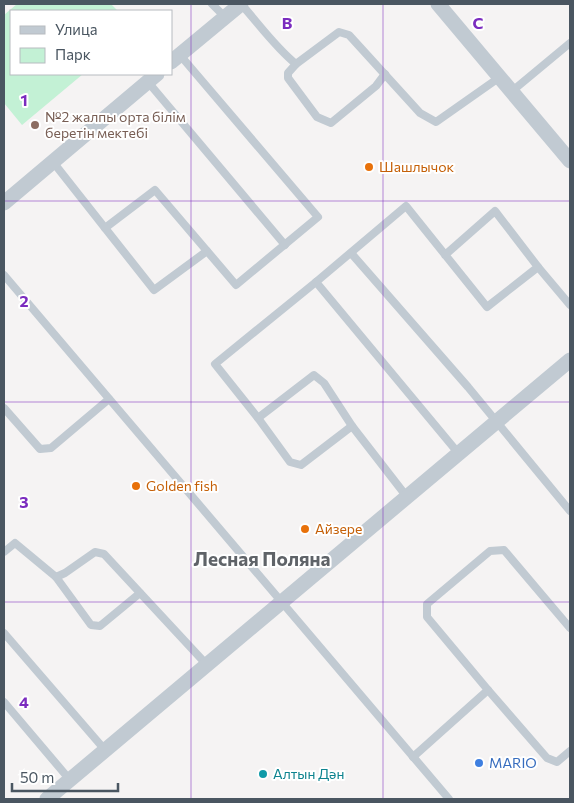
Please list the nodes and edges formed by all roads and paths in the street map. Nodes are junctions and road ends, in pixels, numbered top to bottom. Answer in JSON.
{"nodes":[{"id":1,"x":212,"y":4,"type":"edge"},
{"id":2,"x":241,"y":4,"type":"edge"},
{"id":3,"x":438,"y":4,"type":"edge"},
{"id":4,"x":225,"y":17,"type":"junction"},
{"id":5,"x":570,"y":43,"type":"edge"},
{"id":6,"x":176,"y":58,"type":"edge"},
{"id":7,"x":296,"y":64,"type":"junction"},
{"id":8,"x":385,"y":74,"type":"junction"},
{"id":9,"x":500,"y":77,"type":"junction"},
{"id":10,"x":152,"y":78,"type":"edge"},
{"id":11,"x":511,"y":92,"type":"junction"},
{"id":12,"x":570,"y":161,"type":"edge"},
{"id":13,"x":53,"y":162,"type":"junction"},
{"id":14,"x":4,"y":203,"type":"edge"},
{"id":15,"x":105,"y":228,"type":"junction"},
{"id":16,"x":285,"y":245,"type":"junction"},
{"id":17,"x":207,"y":251,"type":"junction"},
{"id":18,"x":351,"y":253,"type":"junction"},
{"id":19,"x":445,"y":255,"type":"junction"},
{"id":20,"x":538,"y":267,"type":"junction"},
{"id":21,"x":4,"y":275,"type":"edge"},
{"id":22,"x":316,"y":282,"type":"junction"},
{"id":23,"x":570,"y":305,"type":"edge"},
{"id":24,"x":570,"y":360,"type":"edge"},
{"id":25,"x":109,"y":399,"type":"junction"},
{"id":26,"x":4,"y":408,"type":"edge"},
{"id":27,"x":258,"y":418,"type":"junction"},
{"id":28,"x":497,"y":422,"type":"junction"},
{"id":29,"x":352,"y":426,"type":"junction"},
{"id":30,"x":459,"y":454,"type":"junction"},
{"id":31,"x":407,"y":497,"type":"junction"},
{"id":32,"x":570,"y":512,"type":"edge"},
{"id":33,"x":4,"y":552,"type":"edge"},
{"id":34,"x":56,"y":577,"type":"junction"},
{"id":35,"x":140,"y":593,"type":"junction"},
{"id":36,"x":282,"y":602,"type":"junction"},
{"id":37,"x":567,"y":619,"type":"edge"},
{"id":38,"x":570,"y":628,"type":"edge"},
{"id":39,"x":4,"y":633,"type":"edge"},
{"id":40,"x":207,"y":665,"type":"junction"},
{"id":41,"x":488,"y":690,"type":"junction"},
{"id":42,"x":4,"y":702,"type":"edge"},
{"id":43,"x":105,"y":750,"type":"junction"},
{"id":44,"x":570,"y":751,"type":"edge"},
{"id":45,"x":413,"y":757,"type":"junction"},
{"id":46,"x":70,"y":780,"type":"junction"},
{"id":47,"x":55,"y":795,"type":"edge"},
{"id":48,"x":447,"y":799,"type":"edge"}],
"edges":[{"from":1,"to":4,"type":"lane"},
{"from":2,"to":4,"type":"street"},
{"from":2,"to":7,"type":"lane"},
{"from":3,"to":9,"type":"street"},
{"from":4,"to":6,"type":"street"},
{"from":5,"to":11,"type":"lane"},
{"from":6,"to":16,"type":"lane"},
{"from":7,"to":8,"type":"lane"},
{"from":7,"to":8,"type":"lane"},
{"from":8,"to":9,"type":"lane"},
{"from":9,"to":11,"type":"street"},
{"from":10,"to":13,"type":"street"},
{"from":10,"to":16,"type":"lane"},
{"from":11,"to":12,"type":"street"},
{"from":13,"to":14,"type":"street"},
{"from":13,"to":15,"type":"lane"},
{"from":15,"to":17,"type":"lane"},
{"from":15,"to":17,"type":"lane"},
{"from":16,"to":17,"type":"lane"},
{"from":18,"to":19,"type":"lane"},
{"from":18,"to":22,"type":"lane"},
{"from":18,"to":28,"type":"lane"},
{"from":19,"to":20,"type":"lane"},
{"from":19,"to":20,"type":"lane"},
{"from":20,"to":23,"type":"lane"},
{"from":21,"to":25,"type":"lane"},
{"from":22,"to":27,"type":"lane"},
{"from":22,"to":30,"type":"lane"},
{"from":24,"to":28,"type":"street"},
{"from":25,"to":26,"type":"lane"},
{"from":25,"to":36,"type":"lane"},
{"from":27,"to":29,"type":"lane"},
{"from":27,"to":29,"type":"lane"},
{"from":28,"to":30,"type":"street"},
{"from":28,"to":32,"type":"lane"},
{"from":29,"to":31,"type":"lane"},
{"from":30,"to":31,"type":"street"},
{"from":31,"to":36,"type":"street"},
{"from":33,"to":34,"type":"lane"},
{"from":34,"to":35,"type":"lane"},
{"from":34,"to":35,"type":"lane"},
{"from":35,"to":40,"type":"lane"},
{"from":36,"to":40,"type":"street"},
{"from":36,"to":45,"type":"lane"},
{"from":37,"to":38,"type":"lane"},
{"from":37,"to":41,"type":"lane"},
{"from":39,"to":43,"type":"lane"},
{"from":40,"to":43,"type":"street"},
{"from":41,"to":44,"type":"lane"},
{"from":41,"to":45,"type":"lane"},
{"from":42,"to":46,"type":"lane"},
{"from":43,"to":46,"type":"street"},
{"from":45,"to":48,"type":"lane"},
{"from":46,"to":47,"type":"street"}]}
